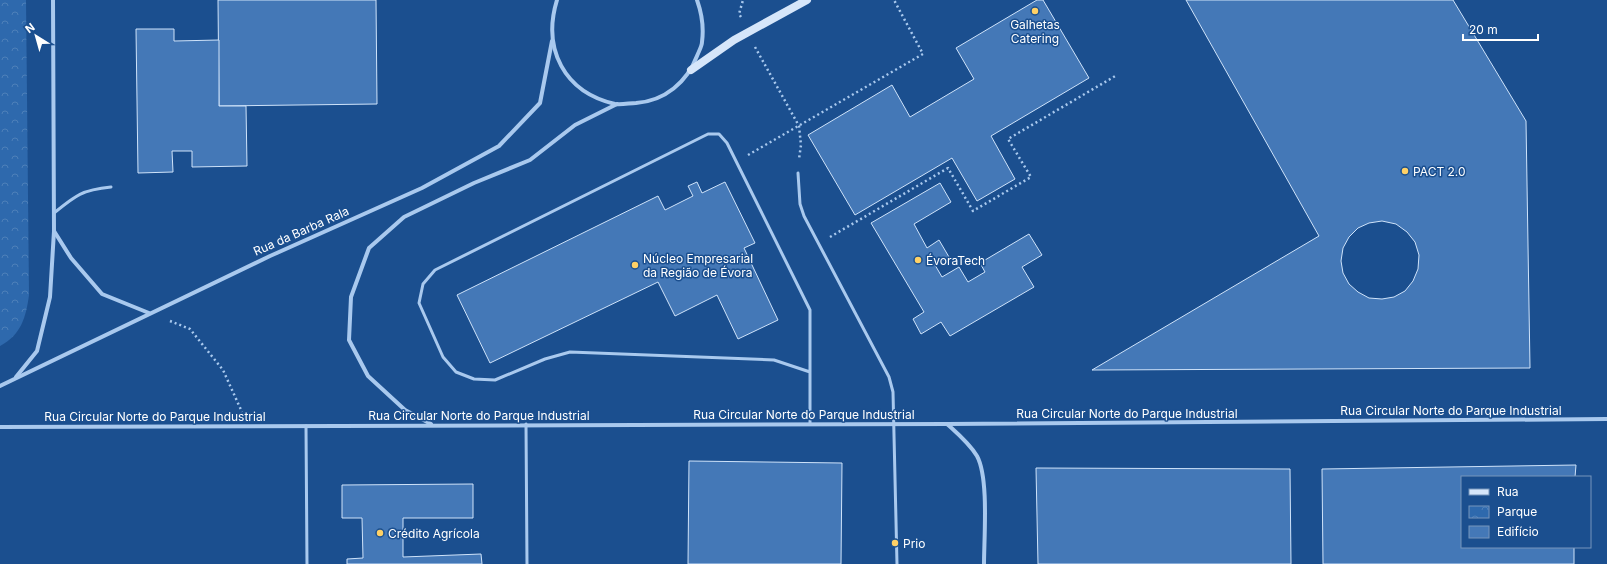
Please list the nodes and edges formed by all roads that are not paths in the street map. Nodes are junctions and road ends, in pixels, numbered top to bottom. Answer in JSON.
{"nodes":[{"id":1,"x":53,"y":0,"type":"edge"},
{"id":2,"x":557,"y":0,"type":"edge"},
{"id":3,"x":697,"y":0,"type":"edge"},
{"id":4,"x":807,"y":0,"type":"edge"},
{"id":5,"x":552,"y":41,"type":"junction"},
{"id":6,"x":692,"y":70,"type":"junction"},
{"id":7,"x":617,"y":104,"type":"junction"},
{"id":8,"x":798,"y":173,"type":"road end"},
{"id":9,"x":111,"y":187,"type":"dead end"},
{"id":10,"x":54,"y":213,"type":"junction"},
{"id":11,"x":54,"y":231,"type":"junction"},
{"id":12,"x":149,"y":313,"type":"junction"},
{"id":13,"x":810,"y":372,"type":"junction"},
{"id":14,"x":15,"y":379,"type":"junction"},
{"id":15,"x":0,"y":386,"type":"edge"},
{"id":16,"x":1607,"y":419,"type":"edge"},
{"id":17,"x":526,"y":424,"type":"junction"},
{"id":18,"x":810,"y":424,"type":"junction"},
{"id":19,"x":893,"y":424,"type":"junction"},
{"id":20,"x":947,"y":424,"type":"junction"},
{"id":21,"x":432,"y":425,"type":"junction"},
{"id":22,"x":306,"y":426,"type":"junction"},
{"id":23,"x":0,"y":427,"type":"edge"},
{"id":24,"x":307,"y":564,"type":"edge"},
{"id":25,"x":527,"y":564,"type":"edge"},
{"id":26,"x":897,"y":564,"type":"edge"},
{"id":27,"x":984,"y":564,"type":"edge"}],
"edges":[{"from":1,"to":10,"type":"street"},
{"from":2,"to":5,"type":"street"},
{"from":3,"to":6,"type":"street"},
{"from":4,"to":6,"type":"street"},
{"from":5,"to":7,"type":"street"},
{"from":5,"to":12,"type":"street","name":"Rua da Barba Rala"},
{"from":6,"to":7,"type":"street"},
{"from":7,"to":21,"type":"street"},
{"from":8,"to":19,"type":"lane"},
{"from":9,"to":10,"type":"lane"},
{"from":10,"to":11,"type":"street"},
{"from":11,"to":12,"type":"street"},
{"from":11,"to":14,"type":"street"},
{"from":12,"to":14,"type":"street","name":"Rua da Barba Rala"},
{"from":13,"to":13,"type":"lane"},
{"from":13,"to":18,"type":"lane"},
{"from":14,"to":15,"type":"street","name":"Rua da Barba Rala"},
{"from":16,"to":20,"type":"street","name":"Rua Circular Norte do Parque Industrial"},
{"from":17,"to":18,"type":"street","name":"Rua Circular Norte do Parque Industrial"},
{"from":17,"to":21,"type":"street","name":"Rua Circular Norte do Parque Industrial"},
{"from":17,"to":25,"type":"lane"},
{"from":18,"to":19,"type":"street","name":"Rua Circular Norte do Parque Industrial"},
{"from":19,"to":20,"type":"street","name":"Rua Circular Norte do Parque Industrial"},
{"from":19,"to":26,"type":"lane"},
{"from":20,"to":27,"type":"street"},
{"from":21,"to":22,"type":"street","name":"Rua Circular Norte do Parque Industrial"},
{"from":22,"to":23,"type":"street","name":"Rua Circular Norte do Parque Industrial"},
{"from":22,"to":24,"type":"lane"}]}
